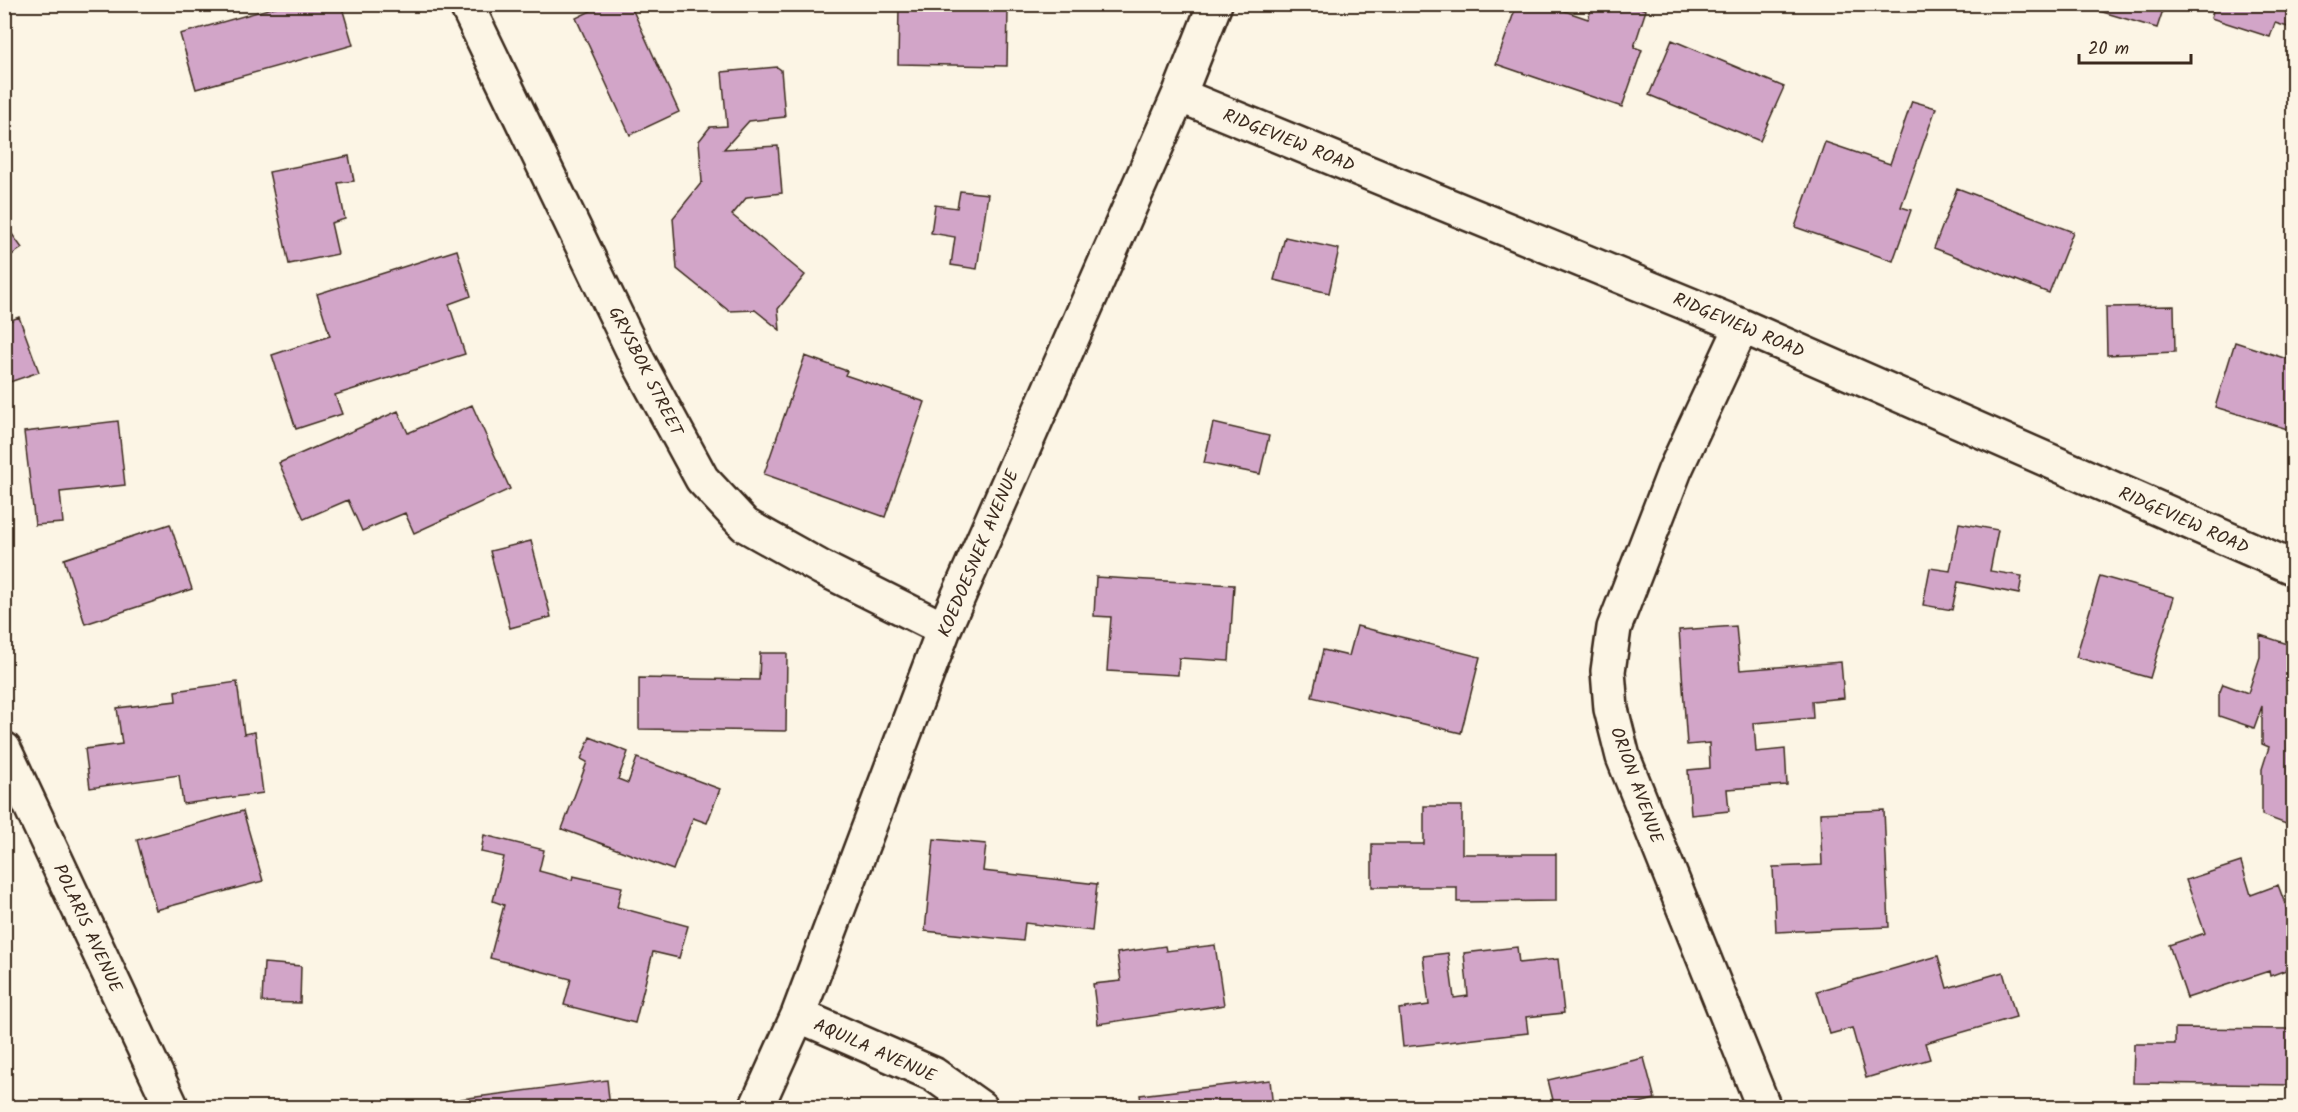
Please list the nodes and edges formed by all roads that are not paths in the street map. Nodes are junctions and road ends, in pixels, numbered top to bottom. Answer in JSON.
{"nodes":[{"id":1,"x":466,"y":4,"type":"edge"},
{"id":2,"x":1215,"y":4,"type":"edge"},
{"id":3,"x":1179,"y":95,"type":"junction"},
{"id":4,"x":1742,"y":326,"type":"junction"},
{"id":5,"x":2294,"y":568,"type":"edge"},
{"id":6,"x":944,"y":629,"type":"junction"},
{"id":7,"x":4,"y":749,"type":"edge"},
{"id":8,"x":798,"y":1015,"type":"junction"},
{"id":9,"x":172,"y":1107,"type":"edge"},
{"id":10,"x":756,"y":1107,"type":"edge"},
{"id":11,"x":981,"y":1107,"type":"edge"},
{"id":12,"x":1764,"y":1107,"type":"edge"}],
"edges":[{"from":1,"to":6,"type":"street","name":"GRYSBOK STREET"},
{"from":2,"to":3,"type":"street","name":"KOEDOESNEK AVENUE"},
{"from":3,"to":4,"type":"street","name":"RIDGEVIEW ROAD"},
{"from":3,"to":6,"type":"street","name":"KOEDOESNEK AVENUE"},
{"from":4,"to":5,"type":"street","name":"RIDGEVIEW ROAD"},
{"from":4,"to":12,"type":"street","name":"ORION AVENUE"},
{"from":6,"to":8,"type":"street","name":"KOEDOESNEK AVENUE"},
{"from":7,"to":9,"type":"street","name":"POLARIS AVENUE"},
{"from":8,"to":10,"type":"street","name":"KOEDOESNEK AVENUE"},
{"from":8,"to":11,"type":"street","name":"AQUILA AVENUE"}]}
